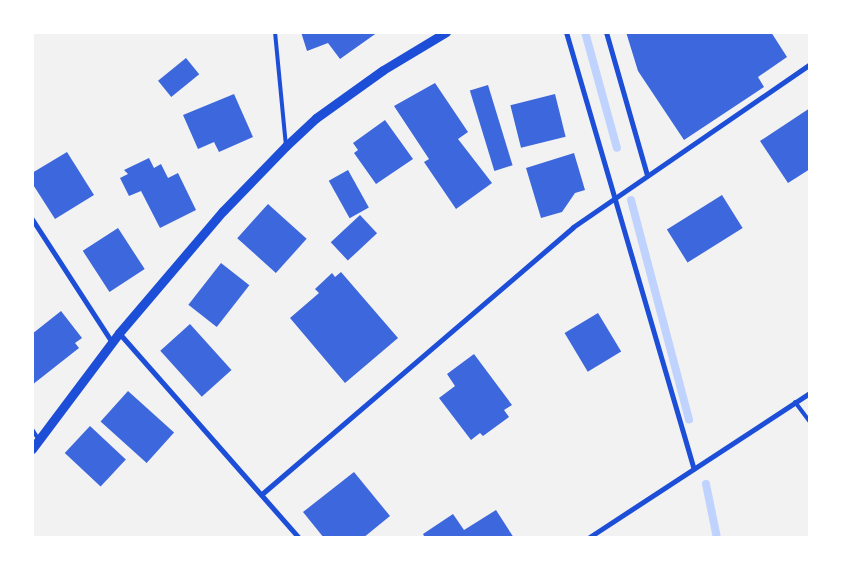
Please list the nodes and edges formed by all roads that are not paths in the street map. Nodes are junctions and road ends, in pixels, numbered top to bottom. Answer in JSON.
{"nodes":[{"id":1,"x":276,"y":32,"type":"edge"},
{"id":2,"x":446,"y":32,"type":"edge"},
{"id":3,"x":566,"y":32,"type":"edge"},
{"id":4,"x":606,"y":32,"type":"edge"},
{"id":5,"x":810,"y":64,"type":"edge"},
{"id":6,"x":286,"y":146,"type":"junction"},
{"id":7,"x":647,"y":175,"type":"junction"},
{"id":8,"x":615,"y":196,"type":"junction"},
{"id":9,"x":32,"y":218,"type":"edge"},
{"id":10,"x":119,"y":333,"type":"junction"},
{"id":11,"x":112,"y":342,"type":"junction"},
{"id":12,"x":810,"y":393,"type":"edge"},
{"id":13,"x":795,"y":402,"type":"junction"},
{"id":14,"x":810,"y":422,"type":"edge"},
{"id":15,"x":32,"y":429,"type":"edge"},
{"id":16,"x":39,"y":440,"type":"junction"},
{"id":17,"x":32,"y":449,"type":"edge"},
{"id":18,"x":694,"y":469,"type":"junction"},
{"id":19,"x":263,"y":493,"type":"junction"},
{"id":20,"x":299,"y":538,"type":"edge"},
{"id":21,"x":588,"y":538,"type":"edge"}],
"edges":[{"from":1,"to":6,"type":"lane"},
{"from":2,"to":6,"type":"street"},
{"from":3,"to":8,"type":"street"},
{"from":4,"to":7,"type":"street"},
{"from":5,"to":7,"type":"street"},
{"from":6,"to":10,"type":"street"},
{"from":7,"to":8,"type":"street"},
{"from":8,"to":18,"type":"street"},
{"from":8,"to":19,"type":"street"},
{"from":9,"to":11,"type":"street"},
{"from":10,"to":11,"type":"street"},
{"from":10,"to":19,"type":"street"},
{"from":11,"to":16,"type":"street"},
{"from":12,"to":13,"type":"street"},
{"from":13,"to":14,"type":"lane"},
{"from":13,"to":18,"type":"street"},
{"from":15,"to":16,"type":"lane"},
{"from":16,"to":17,"type":"street"},
{"from":18,"to":21,"type":"street"},
{"from":19,"to":20,"type":"street"}]}
